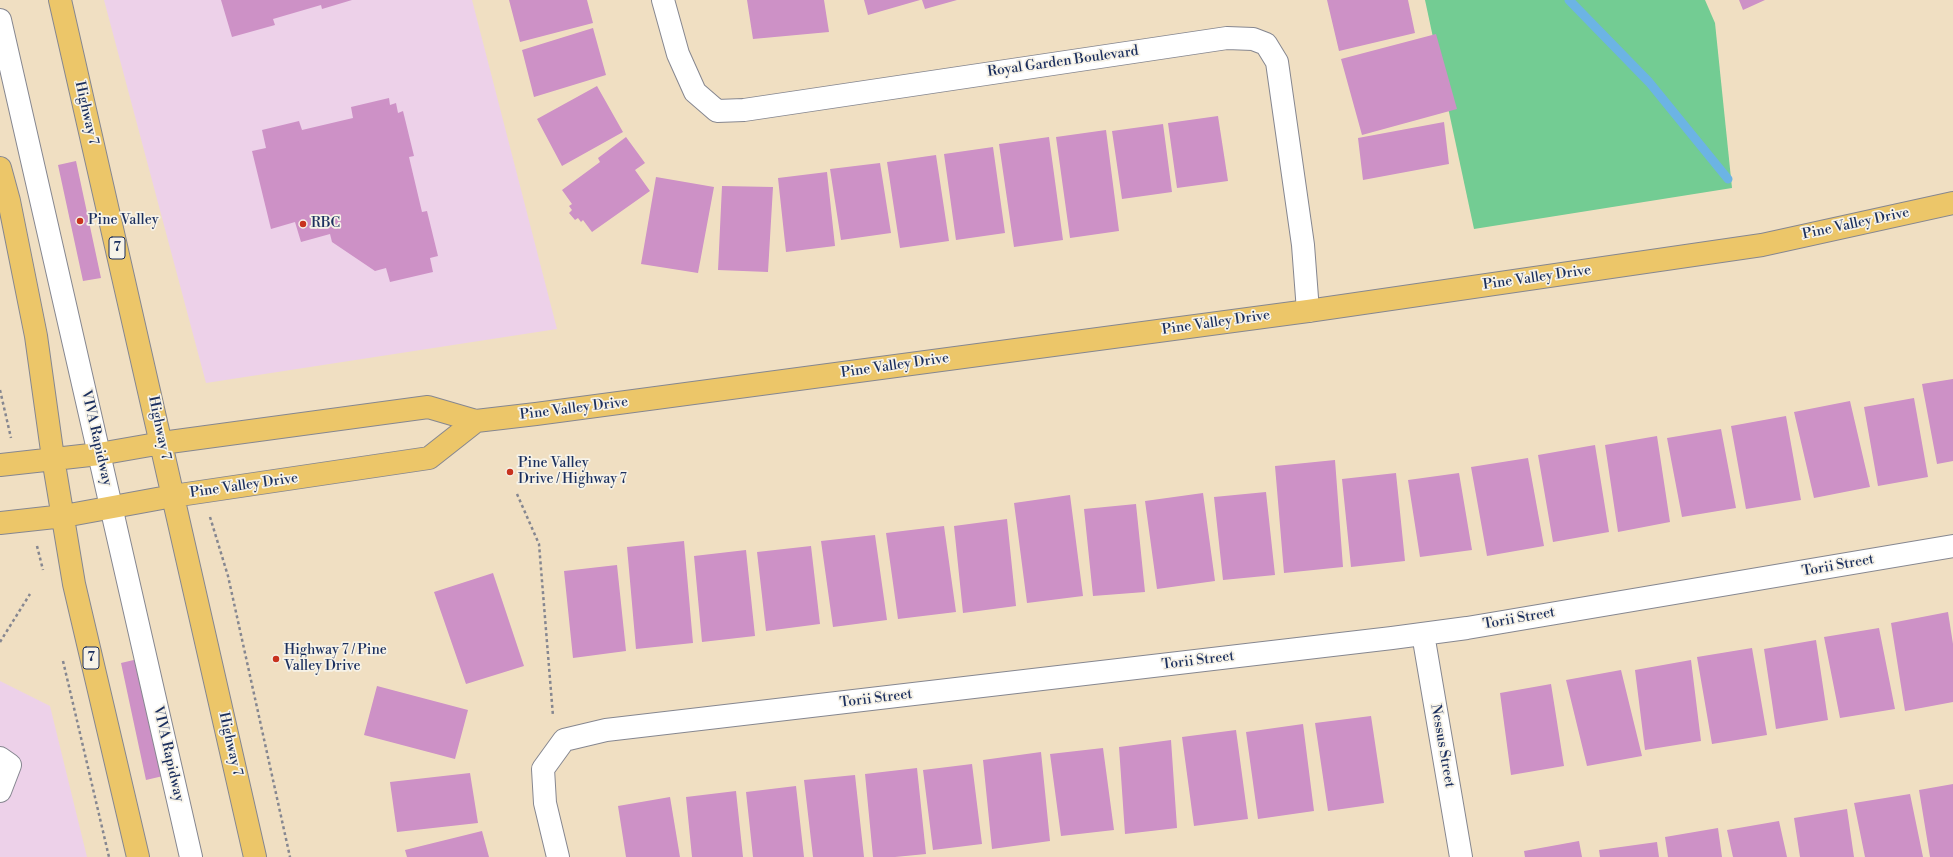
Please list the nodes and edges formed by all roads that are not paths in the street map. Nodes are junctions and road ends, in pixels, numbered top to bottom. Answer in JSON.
{"nodes":[{"id":1,"x":60,"y":0,"type":"edge"},
{"id":2,"x":663,"y":0,"type":"edge"},
{"id":3,"x":0,"y":20,"type":"edge"},
{"id":4,"x":0,"y":168,"type":"edge"},
{"id":5,"x":1953,"y":204,"type":"edge"},
{"id":6,"x":1308,"y":311,"type":"junction"},
{"id":7,"x":476,"y":421,"type":"junction"},
{"id":8,"x":162,"y":443,"type":"junction"},
{"id":9,"x":99,"y":454,"type":"junction"},
{"id":10,"x":53,"y":458,"type":"junction"},
{"id":11,"x":0,"y":465,"type":"edge"},
{"id":12,"x":173,"y":496,"type":"junction"},
{"id":13,"x":111,"y":508,"type":"junction"},
{"id":14,"x":64,"y":516,"type":"junction"},
{"id":15,"x":0,"y":523,"type":"edge"},
{"id":16,"x":1953,"y":546,"type":"edge"},
{"id":17,"x":1422,"y":634,"type":"junction"},
{"id":18,"x":0,"y":758,"type":"edge"},
{"id":19,"x":0,"y":791,"type":"edge"},
{"id":20,"x":138,"y":857,"type":"edge"},
{"id":21,"x":191,"y":857,"type":"edge"},
{"id":22,"x":255,"y":857,"type":"edge"},
{"id":23,"x":558,"y":857,"type":"edge"},
{"id":24,"x":1461,"y":857,"type":"edge"}],
"edges":[{"from":1,"to":8,"type":"main road","name":"Highway 7","number":"7"},
{"from":2,"to":6,"type":"street","name":"Royal Garden Boulevard"},
{"from":3,"to":9,"type":"street","name":"VIVA Rapidway"},
{"from":4,"to":10,"type":"main road","number":"7"},
{"from":5,"to":6,"type":"main road","name":"Pine Valley Drive"},
{"from":6,"to":7,"type":"main road","name":"Pine Valley Drive"},
{"from":7,"to":8,"type":"main road","name":"Pine Valley Drive"},
{"from":7,"to":12,"type":"main road","name":"Pine Valley Drive"},
{"from":8,"to":9,"type":"main road","name":"Pine Valley Drive"},
{"from":8,"to":12,"type":"main road","name":"Highway 7","number":"7"},
{"from":9,"to":10,"type":"main road","name":"Pine Valley Drive"},
{"from":9,"to":13,"type":"street","name":"VIVA Rapidway"},
{"from":10,"to":11,"type":"main road","name":"Pine Valley Drive"},
{"from":10,"to":14,"type":"main road","number":"7"},
{"from":12,"to":13,"type":"main road","name":"Pine Valley Drive"},
{"from":12,"to":22,"type":"main road","name":"Highway 7","number":"7"},
{"from":13,"to":14,"type":"main road","name":"Pine Valley Drive"},
{"from":13,"to":21,"type":"street","name":"VIVA Rapidway"},
{"from":14,"to":15,"type":"main road","name":"Pine Valley Drive"},
{"from":14,"to":20,"type":"main road","number":"7"},
{"from":16,"to":17,"type":"street","name":"Torii Street"},
{"from":17,"to":23,"type":"street","name":"Torii Street"},
{"from":17,"to":24,"type":"street","name":"Nessus Street"},
{"from":18,"to":19,"type":"street"}]}
